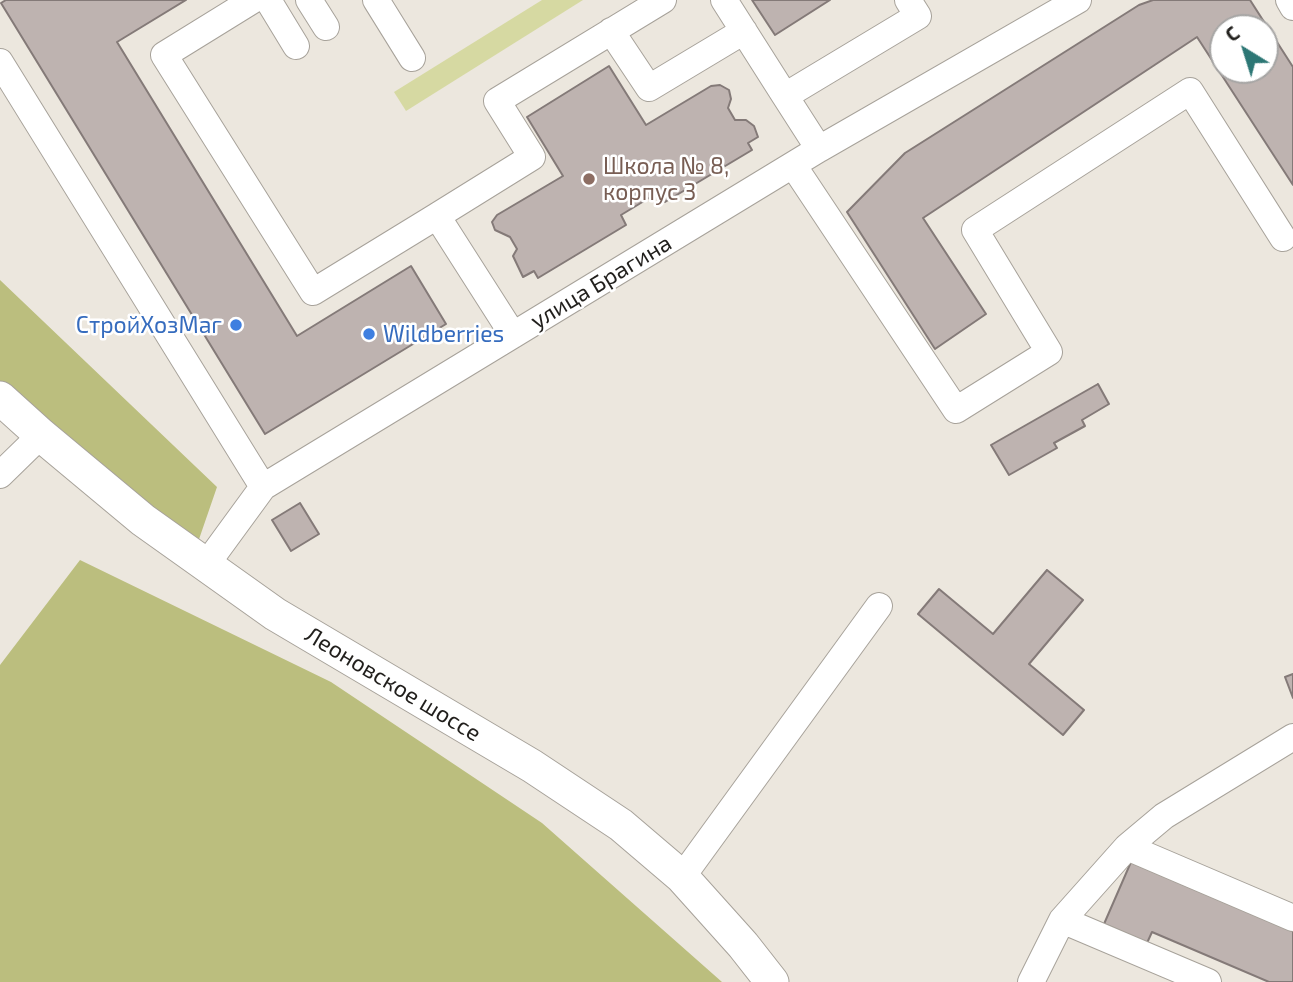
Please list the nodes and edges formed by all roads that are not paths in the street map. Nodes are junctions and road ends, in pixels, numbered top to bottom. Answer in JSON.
{"nodes":[{"id":1,"x":253,"y":0,"type":"edge"},
{"id":2,"x":268,"y":0,"type":"edge"},
{"id":3,"x":309,"y":0,"type":"edge"},
{"id":4,"x":376,"y":0,"type":"edge"},
{"id":5,"x":663,"y":0,"type":"edge"},
{"id":6,"x":724,"y":0,"type":"edge"},
{"id":7,"x":908,"y":0,"type":"edge"},
{"id":8,"x":1078,"y":0,"type":"edge"},
{"id":9,"x":1289,"y":0,"type":"edge"},
{"id":10,"x":1293,"y":7,"type":"edge"},
{"id":11,"x":326,"y":27,"type":"dead end"},
{"id":12,"x":611,"y":31,"type":"junction"},
{"id":13,"x":744,"y":31,"type":"junction"},
{"id":14,"x":296,"y":46,"type":"dead end"},
{"id":15,"x":412,"y":58,"type":"dead end"},
{"id":16,"x":0,"y":62,"type":"edge"},
{"id":17,"x":785,"y":96,"type":"junction"},
{"id":18,"x":819,"y":149,"type":"junction"},
{"id":19,"x":793,"y":165,"type":"junction"},
{"id":20,"x":437,"y":216,"type":"junction"},
{"id":21,"x":1283,"y":238,"type":"dead end"},
{"id":22,"x":513,"y":335,"type":"junction"},
{"id":23,"x":0,"y":398,"type":"edge"},
{"id":24,"x":41,"y":435,"type":"junction"},
{"id":25,"x":0,"y":475,"type":"edge"},
{"id":26,"x":263,"y":487,"type":"junction"},
{"id":27,"x":206,"y":565,"type":"junction"},
{"id":28,"x":878,"y":606,"type":"dead end"},
{"id":29,"x":1293,"y":737,"type":"edge"},
{"id":30,"x":1127,"y":847,"type":"junction"},
{"id":31,"x":682,"y":877,"type":"junction"},
{"id":32,"x":1293,"y":918,"type":"edge"},
{"id":33,"x":1062,"y":920,"type":"junction"},
{"id":34,"x":772,"y":982,"type":"edge"},
{"id":35,"x":1031,"y":982,"type":"edge"},
{"id":36,"x":1208,"y":982,"type":"edge"}],
"edges":[{"from":1,"to":20,"type":"street"},
{"from":2,"to":14,"type":"street"},
{"from":3,"to":11,"type":"street"},
{"from":4,"to":15,"type":"street"},
{"from":5,"to":12,"type":"street"},
{"from":6,"to":13,"type":"street"},
{"from":7,"to":17,"type":"street"},
{"from":8,"to":18,"type":"street","name":"улица Брагина"},
{"from":9,"to":10,"type":"street"},
{"from":12,"to":13,"type":"street"},
{"from":12,"to":20,"type":"street"},
{"from":13,"to":17,"type":"street"},
{"from":16,"to":26,"type":"street"},
{"from":17,"to":18,"type":"street"},
{"from":18,"to":19,"type":"street","name":"улица Брагина"},
{"from":19,"to":21,"type":"street"},
{"from":19,"to":22,"type":"street","name":"улица Брагина"},
{"from":20,"to":22,"type":"street"},
{"from":22,"to":26,"type":"street","name":"улица Брагина"},
{"from":23,"to":24,"type":"main road","name":"Леоновское шоссе"},
{"from":24,"to":25,"type":"street"},
{"from":24,"to":27,"type":"main road","name":"Леоновское шоссе"},
{"from":26,"to":27,"type":"street","name":"улица Брагина"},
{"from":27,"to":31,"type":"main road","name":"Леоновское шоссе"},
{"from":28,"to":31,"type":"street"},
{"from":29,"to":30,"type":"street"},
{"from":30,"to":32,"type":"street"},
{"from":30,"to":33,"type":"street"},
{"from":31,"to":34,"type":"main road","name":"Леоновское шоссе"},
{"from":33,"to":35,"type":"street"},
{"from":33,"to":36,"type":"street"}]}
